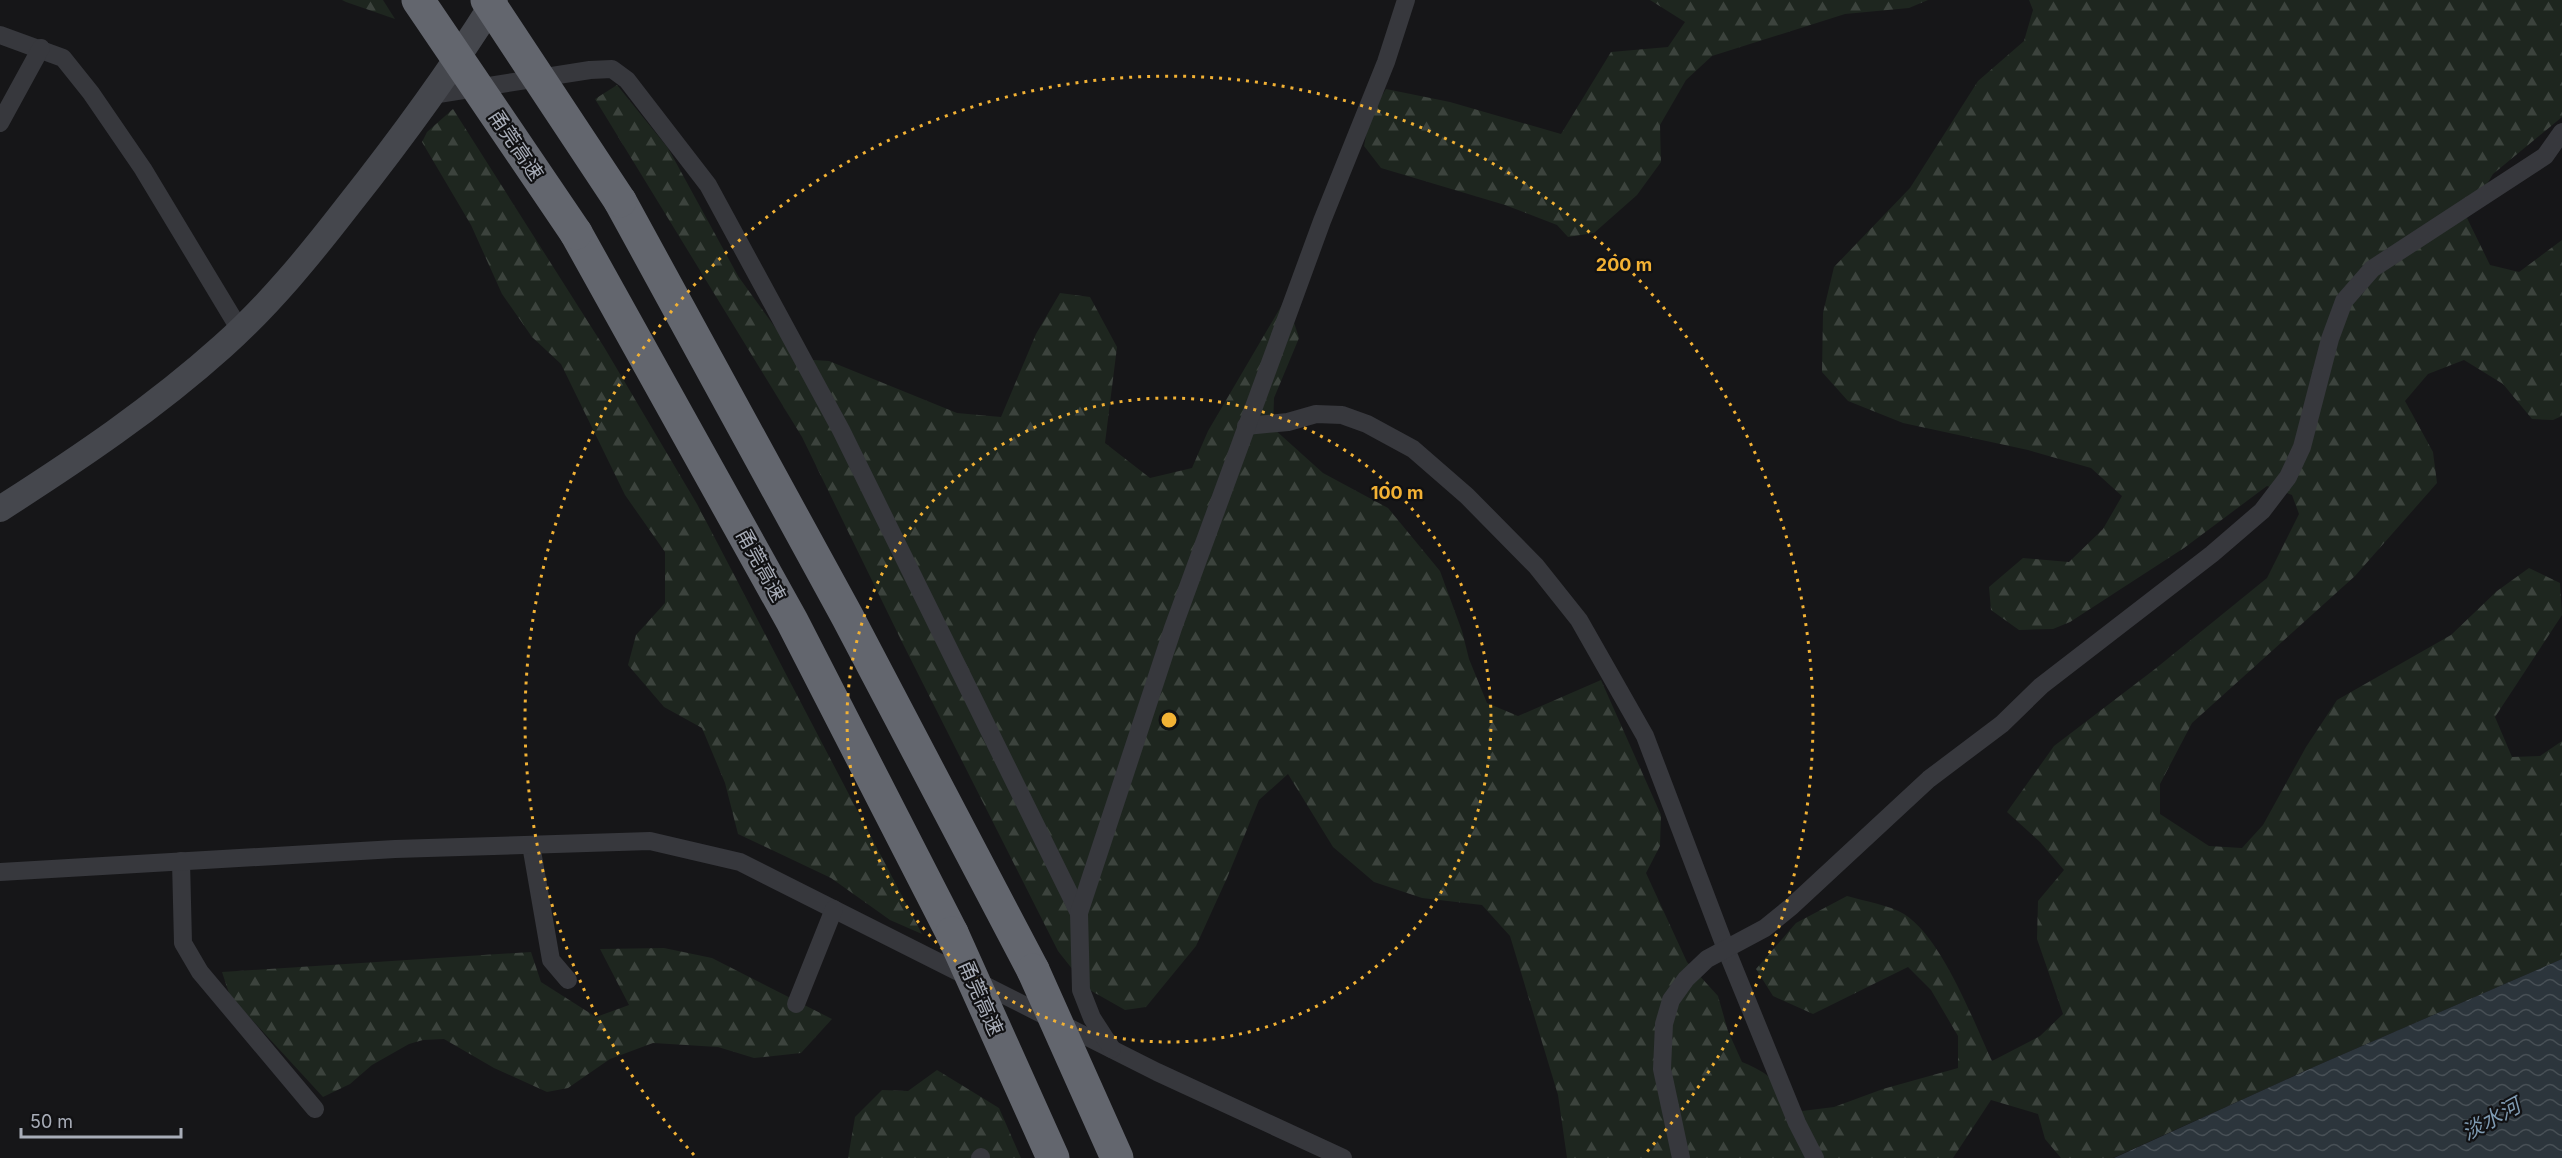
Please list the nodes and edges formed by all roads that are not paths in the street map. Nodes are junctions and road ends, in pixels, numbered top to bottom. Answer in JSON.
{"nodes":[{"id":1,"x":418,"y":0,"type":"edge"},
{"id":2,"x":487,"y":0,"type":"edge"},
{"id":3,"x":495,"y":0,"type":"edge"},
{"id":4,"x":1406,"y":0,"type":"edge"},
{"id":5,"x":0,"y":35,"type":"edge"},
{"id":6,"x":41,"y":48,"type":"junction"},
{"id":7,"x":432,"y":95,"type":"junction"},
{"id":8,"x":0,"y":123,"type":"edge"},
{"id":9,"x":2562,"y":132,"type":"edge"},
{"id":10,"x":240,"y":330,"type":"junction"},
{"id":11,"x":1246,"y":426,"type":"junction"},
{"id":12,"x":0,"y":509,"type":"edge"},
{"id":13,"x":531,"y":845,"type":"junction"},
{"id":14,"x":181,"y":861,"type":"junction"},
{"id":15,"x":0,"y":872,"type":"edge"},
{"id":16,"x":834,"y":909,"type":"junction"},
{"id":17,"x":1079,"y":912,"type":"junction"},
{"id":18,"x":1726,"y":949,"type":"junction"},
{"id":19,"x":568,"y":980,"type":"dead end"},
{"id":20,"x":796,"y":1004,"type":"dead end"},
{"id":21,"x":1113,"y":1050,"type":"junction"},
{"id":22,"x":315,"y":1109,"type":"dead end"},
{"id":23,"x":1053,"y":1158,"type":"edge"},
{"id":24,"x":1117,"y":1158,"type":"edge"},
{"id":25,"x":1343,"y":1158,"type":"edge"},
{"id":26,"x":1681,"y":1158,"type":"edge"},
{"id":27,"x":1815,"y":1158,"type":"edge"}],
"edges":[{"from":1,"to":23,"type":"highway","name":"甬莞高速","bridge":true},
{"from":2,"to":24,"type":"highway","bridge":true},
{"from":3,"to":7,"type":"main road"},
{"from":4,"to":11,"type":"street"},
{"from":5,"to":6,"type":"street"},
{"from":6,"to":8,"type":"street"},
{"from":6,"to":10,"type":"street"},
{"from":7,"to":10,"type":"main road"},
{"from":7,"to":17,"type":"street"},
{"from":9,"to":18,"type":"street"},
{"from":10,"to":12,"type":"main road"},
{"from":11,"to":17,"type":"street"},
{"from":11,"to":18,"type":"street"},
{"from":13,"to":14,"type":"street"},
{"from":13,"to":16,"type":"street"},
{"from":13,"to":19,"type":"street"},
{"from":14,"to":15,"type":"street"},
{"from":14,"to":22,"type":"street"},
{"from":16,"to":20,"type":"street"},
{"from":16,"to":21,"type":"street"},
{"from":17,"to":21,"type":"street"},
{"from":18,"to":26,"type":"street"},
{"from":18,"to":27,"type":"street"},
{"from":21,"to":25,"type":"street"}]}
